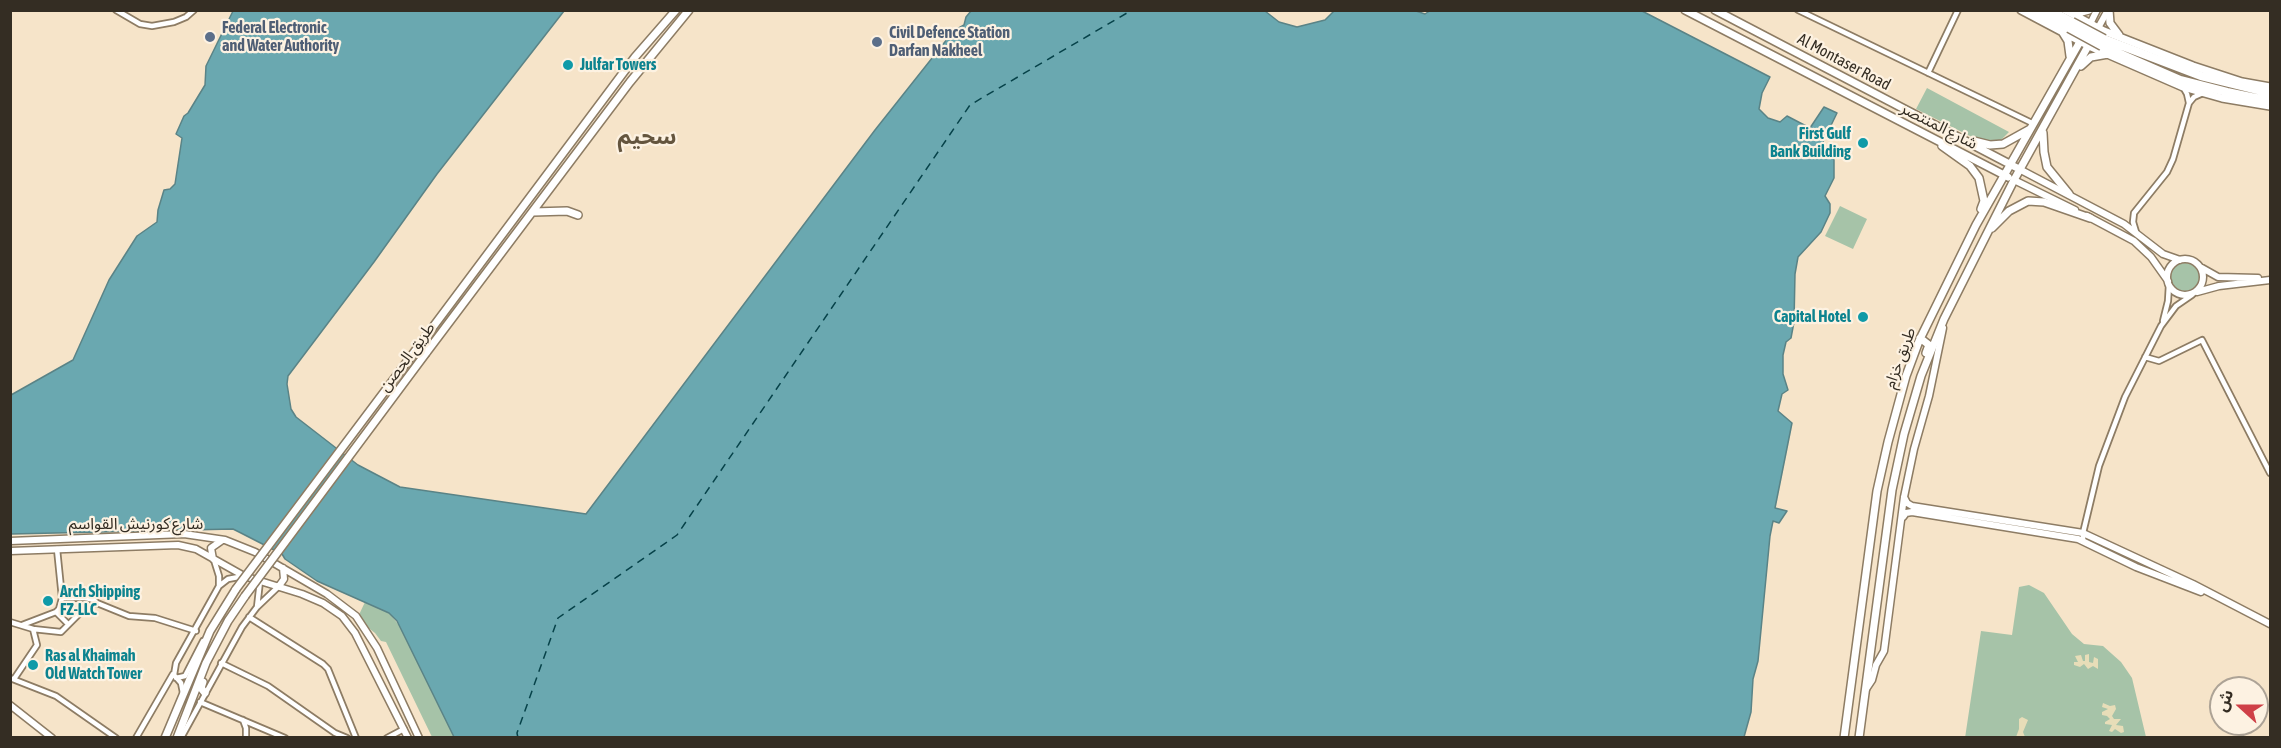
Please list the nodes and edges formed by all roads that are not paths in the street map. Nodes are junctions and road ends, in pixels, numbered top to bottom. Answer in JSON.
{"nodes":[{"id":1,"x":116,"y":10,"type":"edge"},
{"id":2,"x":195,"y":10,"type":"edge"},
{"id":3,"x":676,"y":10,"type":"edge"},
{"id":4,"x":689,"y":10,"type":"edge"},
{"id":5,"x":693,"y":10,"type":"edge"},
{"id":6,"x":1685,"y":10,"type":"edge"},
{"id":7,"x":1715,"y":10,"type":"edge"},
{"id":8,"x":1798,"y":10,"type":"edge"},
{"id":9,"x":1958,"y":10,"type":"edge"},
{"id":10,"x":2021,"y":10,"type":"edge"},
{"id":11,"x":2035,"y":10,"type":"edge"},
{"id":12,"x":2050,"y":10,"type":"edge"},
{"id":13,"x":2089,"y":10,"type":"edge"},
{"id":14,"x":2097,"y":10,"type":"edge"},
{"id":15,"x":2109,"y":10,"type":"edge"},
{"id":16,"x":2067,"y":12,"type":"edge"},
{"id":17,"x":676,"y":24,"type":"junction"},
{"id":18,"x":2090,"y":24,"type":"junction"},
{"id":19,"x":2071,"y":25,"type":"junction"},
{"id":20,"x":2098,"y":28,"type":"junction"},
{"id":21,"x":2059,"y":30,"type":"junction"},
{"id":22,"x":2122,"y":39,"type":"junction"},
{"id":23,"x":2080,"y":41,"type":"junction"},
{"id":24,"x":2103,"y":42,"type":"junction"},
{"id":25,"x":2089,"y":46,"type":"junction"},
{"id":26,"x":2108,"y":54,"type":"junction"},
{"id":27,"x":2068,"y":63,"type":"junction"},
{"id":28,"x":2075,"y":72,"type":"junction"},
{"id":29,"x":1928,"y":73,"type":"junction"},
{"id":30,"x":2183,"y":87,"type":"junction"},
{"id":31,"x":2271,"y":87,"type":"edge"},
{"id":32,"x":2204,"y":93,"type":"junction"},
{"id":33,"x":2271,"y":93,"type":"edge"},
{"id":34,"x":2271,"y":100,"type":"edge"},
{"id":35,"x":2189,"y":103,"type":"junction"},
{"id":36,"x":2271,"y":106,"type":"edge"},
{"id":37,"x":2033,"y":125,"type":"junction"},
{"id":38,"x":2043,"y":130,"type":"junction"},
{"id":39,"x":1922,"y":133,"type":"junction"},
{"id":40,"x":1961,"y":137,"type":"junction"},
{"id":41,"x":2011,"y":164,"type":"junction"},
{"id":42,"x":2021,"y":170,"type":"junction"},
{"id":43,"x":2004,"y":175,"type":"junction"},
{"id":44,"x":2014,"y":180,"type":"junction"},
{"id":45,"x":2069,"y":194,"type":"junction"},
{"id":46,"x":533,"y":212,"type":"junction"},
{"id":47,"x":578,"y":215,"type":"dead end"},
{"id":48,"x":2090,"y":218,"type":"junction"},
{"id":49,"x":1976,"y":225,"type":"junction"},
{"id":50,"x":2136,"y":232,"type":"junction"},
{"id":51,"x":1986,"y":234,"type":"junction"},
{"id":52,"x":2180,"y":260,"type":"junction"},
{"id":53,"x":2200,"y":266,"type":"junction"},
{"id":54,"x":2271,"y":280,"type":"edge"},
{"id":55,"x":2168,"y":283,"type":"junction"},
{"id":56,"x":2194,"y":293,"type":"junction"},
{"id":57,"x":1944,"y":319,"type":"junction"},
{"id":58,"x":2161,"y":326,"type":"junction"},
{"id":59,"x":1920,"y":338,"type":"junction"},
{"id":60,"x":2145,"y":357,"type":"junction"},
{"id":61,"x":1921,"y":376,"type":"junction"},
{"id":62,"x":2271,"y":473,"type":"edge"},
{"id":63,"x":1904,"y":497,"type":"junction"},
{"id":64,"x":1903,"y":518,"type":"junction"},
{"id":65,"x":2083,"y":533,"type":"junction"},
{"id":66,"x":225,"y":540,"type":"junction"},
{"id":67,"x":10,"y":541,"type":"edge"},
{"id":68,"x":2083,"y":541,"type":"junction"},
{"id":69,"x":57,"y":549,"type":"junction"},
{"id":70,"x":10,"y":551,"type":"edge"},
{"id":71,"x":213,"y":559,"type":"junction"},
{"id":72,"x":283,"y":568,"type":"junction"},
{"id":73,"x":244,"y":576,"type":"junction"},
{"id":74,"x":260,"y":581,"type":"junction"},
{"id":75,"x":219,"y":586,"type":"junction"},
{"id":76,"x":279,"y":586,"type":"junction"},
{"id":77,"x":245,"y":596,"type":"junction"},
{"id":78,"x":2215,"y":597,"type":"junction"},
{"id":79,"x":62,"y":598,"type":"junction"},
{"id":80,"x":97,"y":603,"type":"junction"},
{"id":81,"x":257,"y":607,"type":"junction"},
{"id":82,"x":56,"y":612,"type":"junction"},
{"id":83,"x":249,"y":617,"type":"junction"},
{"id":84,"x":10,"y":622,"type":"edge"},
{"id":85,"x":68,"y":624,"type":"junction"},
{"id":86,"x":2271,"y":624,"type":"edge"},
{"id":87,"x":22,"y":625,"type":"junction"},
{"id":88,"x":33,"y":629,"type":"junction"},
{"id":89,"x":195,"y":631,"type":"junction"},
{"id":90,"x":210,"y":632,"type":"junction"},
{"id":91,"x":221,"y":663,"type":"junction"},
{"id":92,"x":175,"y":676,"type":"junction"},
{"id":93,"x":12,"y":679,"type":"edge"},
{"id":94,"x":1865,"y":691,"type":"junction"},
{"id":95,"x":205,"y":693,"type":"junction"},
{"id":96,"x":183,"y":695,"type":"junction"},
{"id":97,"x":200,"y":702,"type":"junction"},
{"id":98,"x":10,"y":705,"type":"edge"},
{"id":99,"x":386,"y":707,"type":"dead end"},
{"id":100,"x":395,"y":709,"type":"junction"},
{"id":101,"x":242,"y":719,"type":"junction"},
{"id":102,"x":404,"y":729,"type":"junction"},
{"id":103,"x":278,"y":736,"type":"edge"},
{"id":104,"x":52,"y":738,"type":"edge"},
{"id":105,"x":116,"y":738,"type":"edge"},
{"id":106,"x":136,"y":738,"type":"edge"},
{"id":107,"x":165,"y":738,"type":"edge"},
{"id":108,"x":177,"y":738,"type":"edge"},
{"id":109,"x":181,"y":738,"type":"edge"},
{"id":110,"x":246,"y":738,"type":"edge"},
{"id":111,"x":285,"y":738,"type":"edge"},
{"id":112,"x":347,"y":738,"type":"edge"},
{"id":113,"x":356,"y":738,"type":"edge"},
{"id":114,"x":387,"y":738,"type":"edge"},
{"id":115,"x":408,"y":738,"type":"edge"},
{"id":116,"x":418,"y":738,"type":"edge"},
{"id":117,"x":1845,"y":738,"type":"edge"},
{"id":118,"x":1859,"y":738,"type":"edge"}],
"edges":[{"from":1,"to":2,"type":"street"},
{"from":3,"to":90,"type":"main road","name":"طريق الحصن","bridge":true},
{"from":4,"to":17,"type":"main road","name":"طريق الحصن"},
{"from":5,"to":17,"type":"main road"},
{"from":6,"to":39,"type":"main road","name":"شارع المنتصر"},
{"from":7,"to":40,"type":"main road","name":"Al Montaser Road"},
{"from":8,"to":29,"type":"street"},
{"from":9,"to":29,"type":"street"},
{"from":10,"to":21,"type":"main road"},
{"from":11,"to":19,"type":"highway"},
{"from":12,"to":19,"type":"highway"},
{"from":13,"to":16,"type":"main road"},
{"from":14,"to":18,"type":"street"},
{"from":15,"to":20,"type":"street"},
{"from":15,"to":22,"type":"main road"},
{"from":16,"to":18,"type":"main road"},
{"from":17,"to":46,"type":"main road","name":"طريق الحصن"},
{"from":18,"to":20,"type":"main road"},
{"from":18,"to":23,"type":"main road","name":"طريق خزام"},
{"from":19,"to":24,"type":"highway","bridge":true},
{"from":20,"to":22,"type":"main road"},
{"from":20,"to":25,"type":"main road","name":"طريق خزام"},
{"from":21,"to":23,"type":"main road"},
{"from":21,"to":27,"type":"main road"},
{"from":22,"to":31,"type":"main road"},
{"from":23,"to":25,"type":"main road"},
{"from":23,"to":27,"type":"main road","name":"طريق خزام"},
{"from":24,"to":33,"type":"highway"},
{"from":24,"to":34,"type":"highway"},
{"from":25,"to":26,"type":"main road"},
{"from":25,"to":28,"type":"main road","name":"طريق خزام"},
{"from":26,"to":28,"type":"main road"},
{"from":26,"to":30,"type":"main road"},
{"from":27,"to":37,"type":"main road","name":"طريق خزام"},
{"from":28,"to":38,"type":"main road","name":"طريق خزام"},
{"from":29,"to":37,"type":"street"},
{"from":30,"to":32,"type":"main road"},
{"from":30,"to":35,"type":"street"},
{"from":32,"to":35,"type":"street"},
{"from":32,"to":36,"type":"main road"},
{"from":35,"to":50,"type":"street"},
{"from":37,"to":40,"type":"main road"},
{"from":37,"to":41,"type":"main road","name":"طريق خزام"},
{"from":38,"to":42,"type":"main road","name":"طريق خزام"},
{"from":38,"to":45,"type":"main road"},
{"from":39,"to":43,"type":"main road","name":"شارع المنتصر"},
{"from":39,"to":49,"type":"main road"},
{"from":40,"to":41,"type":"main road","name":"شارع المنتصر"},
{"from":41,"to":42,"type":"main road","name":"شارع المنتصر"},
{"from":41,"to":43,"type":"main road","name":"طريق خزام"},
{"from":42,"to":44,"type":"main road","name":"طريق خزام"},
{"from":42,"to":45,"type":"street","name":"شارع المنتصر"},
{"from":43,"to":44,"type":"main road","name":"شارع المنتصر"},
{"from":43,"to":49,"type":"main road","name":"طريق خزام"},
{"from":44,"to":48,"type":"street","name":"شارع المنتصر"},
{"from":44,"to":51,"type":"main road","name":"طريق خزام"},
{"from":45,"to":50,"type":"street","name":"شارع المنتصر"},
{"from":46,"to":47,"type":"main road"},
{"from":46,"to":77,"type":"main road","name":"طريق الحصن","bridge":true},
{"from":48,"to":51,"type":"main road"},
{"from":48,"to":55,"type":"street","name":"شارع المنتصر"},
{"from":49,"to":59,"type":"main road","name":"طريق خزام"},
{"from":50,"to":52,"type":"street","name":"شارع المنتصر"},
{"from":51,"to":57,"type":"main road","name":"طريق خزام"},
{"from":52,"to":53,"type":"street"},
{"from":52,"to":55,"type":"street"},
{"from":53,"to":54,"type":"street"},
{"from":53,"to":56,"type":"street"},
{"from":54,"to":56,"type":"street"},
{"from":55,"to":56,"type":"street"},
{"from":55,"to":58,"type":"street"},
{"from":56,"to":58,"type":"street"},
{"from":57,"to":61,"type":"main road","name":"طريق خزام"},
{"from":57,"to":63,"type":"street"},
{"from":58,"to":60,"type":"street"},
{"from":59,"to":61,"type":"main road"},
{"from":59,"to":117,"type":"main road","name":"طريق خزام"},
{"from":60,"to":62,"type":"street"},
{"from":60,"to":65,"type":"street"},
{"from":61,"to":94,"type":"main road","name":"طريق خزام"},
{"from":63,"to":64,"type":"street"},
{"from":63,"to":65,"type":"street"},
{"from":64,"to":68,"type":"street"},
{"from":64,"to":94,"type":"street"},
{"from":65,"to":68,"type":"street"},
{"from":65,"to":78,"type":"street"},
{"from":66,"to":67,"type":"street","name":"شارع كورنيش القواسم"},
{"from":66,"to":71,"type":"street"},
{"from":66,"to":72,"type":"street","name":"شارع كورنيش القواسم"},
{"from":68,"to":78,"type":"street"},
{"from":69,"to":70,"type":"street","name":"شارع كورنيش القواسم"},
{"from":69,"to":71,"type":"street","name":"شارع كورنيش القواسم"},
{"from":69,"to":79,"type":"street"},
{"from":71,"to":73,"type":"street","name":"شارع كورنيش القواسم"},
{"from":71,"to":75,"type":"street"},
{"from":72,"to":76,"type":"street"},
{"from":72,"to":116,"type":"street","name":"شارع كورنيش القواسم"},
{"from":73,"to":74,"type":"street","name":"شارع كورنيش القواسم"},
{"from":73,"to":75,"type":"street"},
{"from":74,"to":76,"type":"street","name":"شارع كورنيش القواسم"},
{"from":74,"to":81,"type":"street"},
{"from":75,"to":89,"type":"street"},
{"from":76,"to":81,"type":"street"},
{"from":76,"to":100,"type":"street","name":"شارع كورنيش القواسم"},
{"from":77,"to":95,"type":"main road"},
{"from":77,"to":108,"type":"main road","name":"طريق الحصن"},
{"from":78,"to":86,"type":"street"},
{"from":79,"to":80,"type":"street"},
{"from":79,"to":82,"type":"street"},
{"from":80,"to":85,"type":"street"},
{"from":80,"to":89,"type":"street"},
{"from":81,"to":83,"type":"street"},
{"from":82,"to":85,"type":"street"},
{"from":82,"to":87,"type":"street"},
{"from":83,"to":91,"type":"street"},
{"from":83,"to":113,"type":"street"},
{"from":84,"to":87,"type":"street"},
{"from":85,"to":88,"type":"street"},
{"from":87,"to":88,"type":"street"},
{"from":88,"to":93,"type":"street"},
{"from":89,"to":92,"type":"street"},
{"from":90,"to":92,"type":"street"},
{"from":90,"to":96,"type":"main road","name":"طريق الحصن"},
{"from":91,"to":95,"type":"street"},
{"from":91,"to":112,"type":"street"},
{"from":92,"to":96,"type":"street"},
{"from":92,"to":106,"type":"street"},
{"from":93,"to":105,"type":"street"},
{"from":94,"to":118,"type":"main road","name":"طريق خزام"},
{"from":95,"to":97,"type":"street"},
{"from":96,"to":107,"type":"main road","name":"طريق الحصن"},
{"from":97,"to":101,"type":"street"},
{"from":97,"to":109,"type":"street"},
{"from":98,"to":104,"type":"street"},
{"from":99,"to":100,"type":"street"},
{"from":100,"to":102,"type":"street","name":"شارع كورنيش القواسم"},
{"from":101,"to":103,"type":"street"},
{"from":101,"to":110,"type":"street"},
{"from":102,"to":114,"type":"street"},
{"from":102,"to":115,"type":"street","name":"شارع كورنيش القواسم"},
{"from":103,"to":111,"type":"street"}]}
